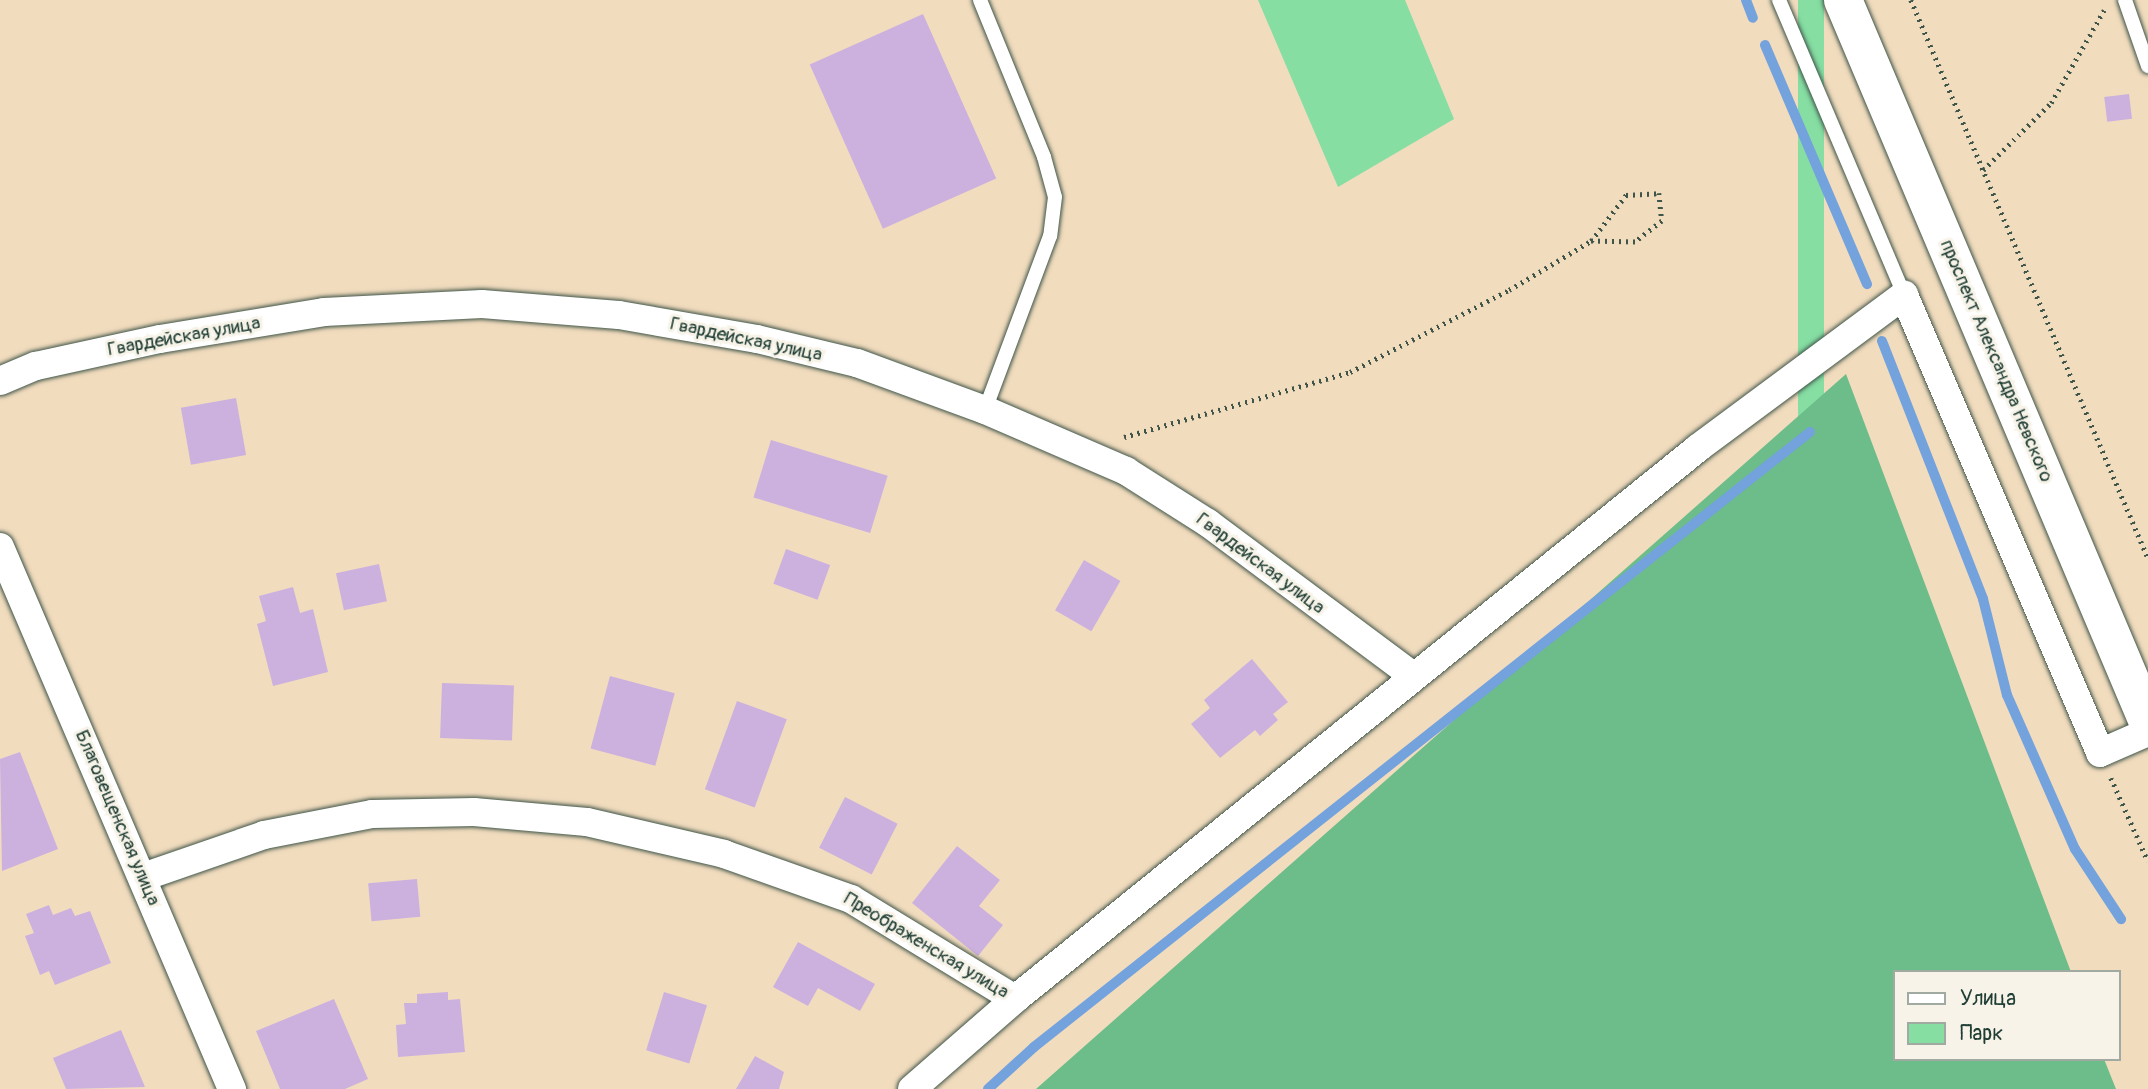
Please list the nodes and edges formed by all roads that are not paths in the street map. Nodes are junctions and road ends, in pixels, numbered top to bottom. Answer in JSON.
{"nodes":[{"id":1,"x":980,"y":0,"type":"edge"},
{"id":2,"x":1779,"y":0,"type":"edge"},
{"id":3,"x":1843,"y":0,"type":"edge"},
{"id":4,"x":2125,"y":0,"type":"edge"},
{"id":5,"x":2148,"y":66,"type":"edge"},
{"id":6,"x":1903,"y":295,"type":"junction"},
{"id":7,"x":0,"y":382,"type":"edge"},
{"id":8,"x":985,"y":410,"type":"junction"},
{"id":9,"x":0,"y":547,"type":"edge"},
{"id":10,"x":1413,"y":677,"type":"junction"},
{"id":11,"x":2148,"y":722,"type":"edge"},
{"id":12,"x":2148,"y":732,"type":"edge"},
{"id":13,"x":142,"y":877,"type":"junction"},
{"id":14,"x":1015,"y":999,"type":"junction"},
{"id":15,"x":232,"y":1089,"type":"edge"},
{"id":16,"x":912,"y":1089,"type":"edge"}],
"edges":[{"from":1,"to":8,"type":"lane"},
{"from":2,"to":6,"type":"lane"},
{"from":3,"to":11,"type":"main road","name":"проспект Александра Невского"},
{"from":4,"to":5,"type":"lane"},
{"from":6,"to":10,"type":"street"},
{"from":6,"to":12,"type":"street"},
{"from":7,"to":8,"type":"street","name":"Гвардейская улица"},
{"from":8,"to":10,"type":"street","name":"Гвардейская улица"},
{"from":9,"to":13,"type":"street","name":"Благовещенская улица"},
{"from":10,"to":14,"type":"street"},
{"from":13,"to":14,"type":"street","name":"Преображенская улица"},
{"from":13,"to":15,"type":"street","name":"Благовещенская улица"},
{"from":14,"to":16,"type":"street"}]}
